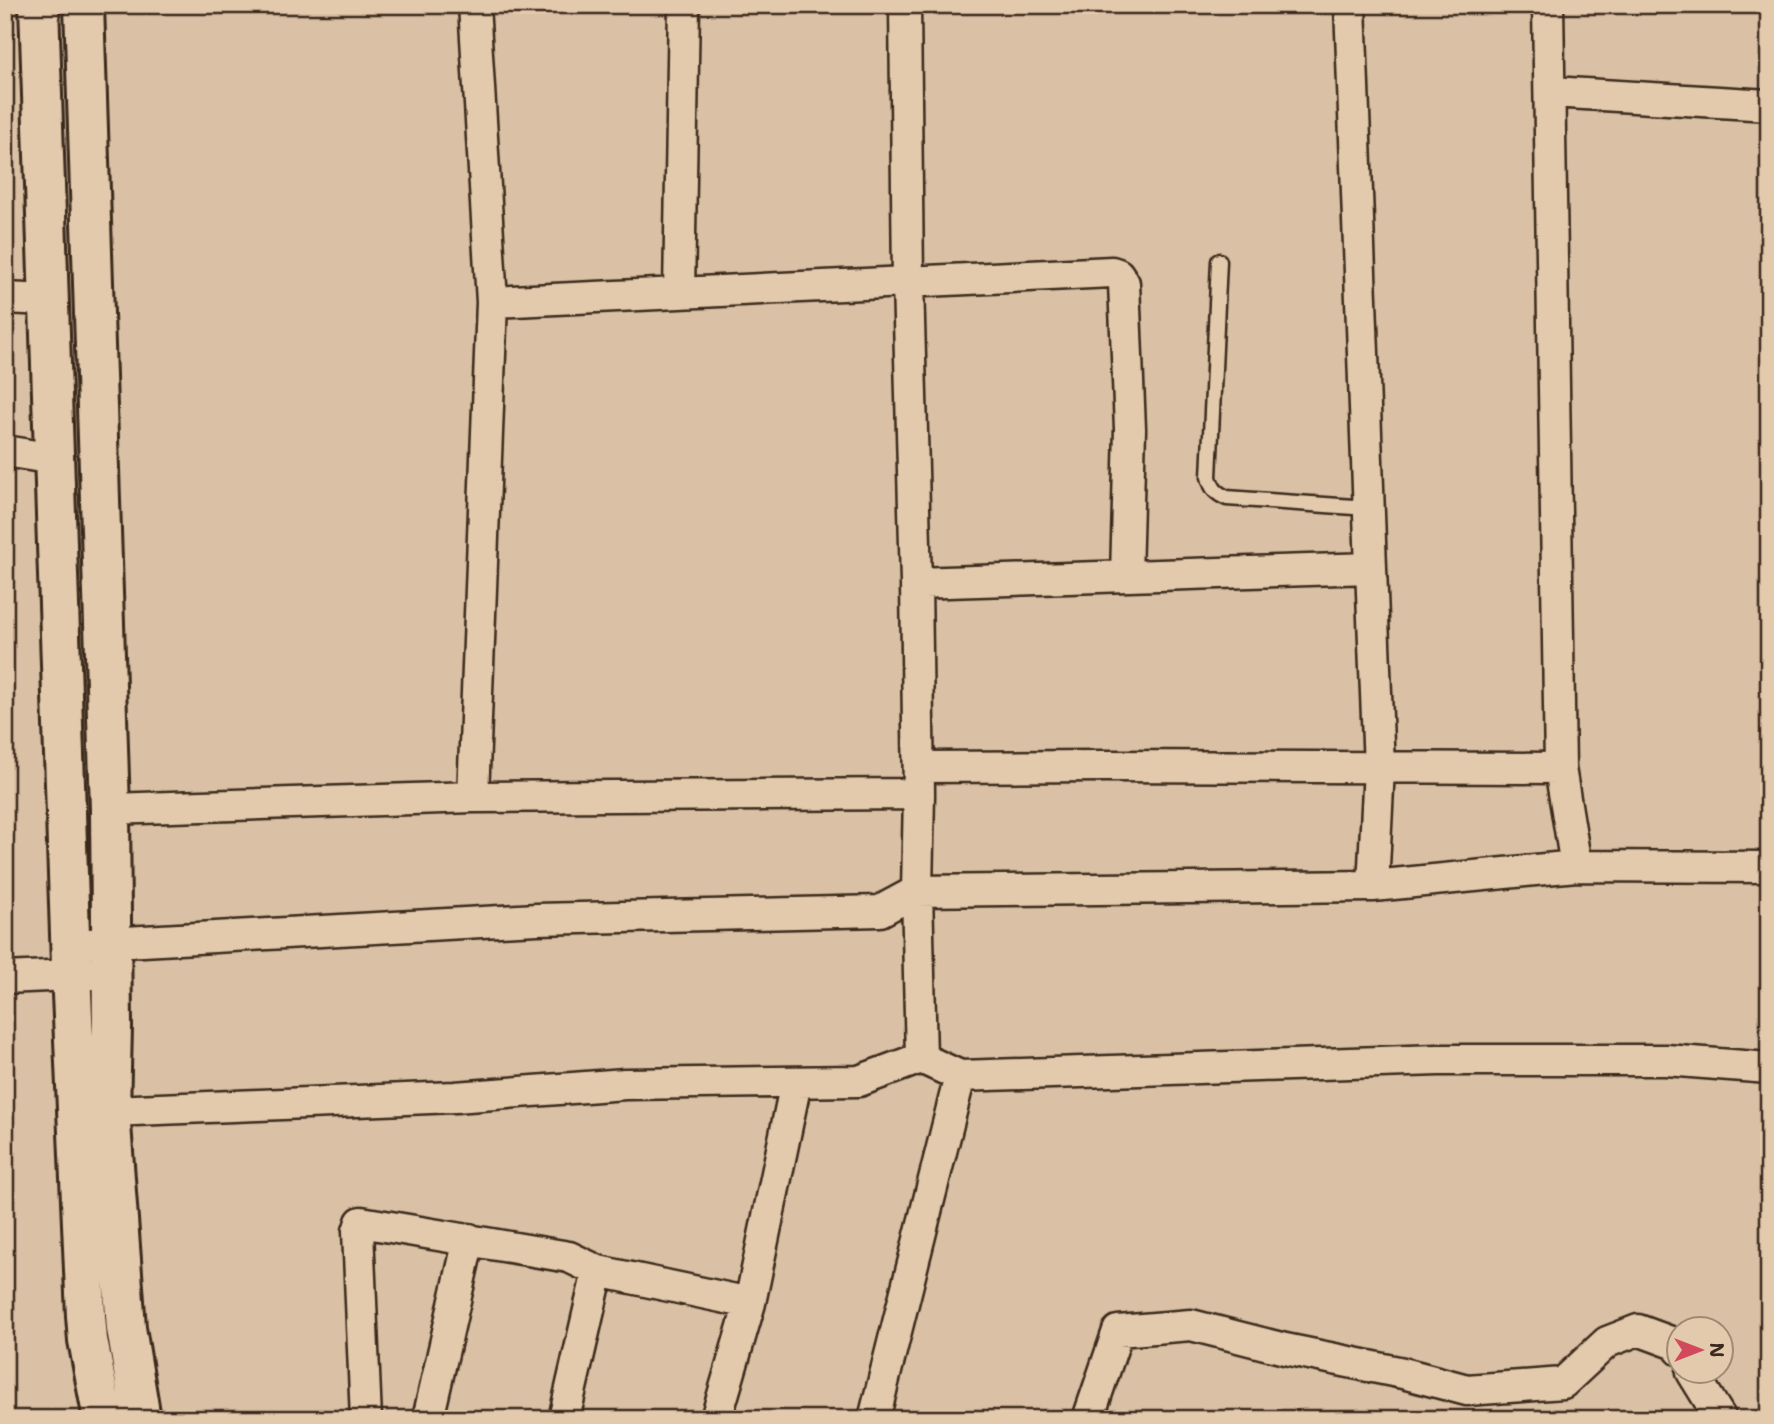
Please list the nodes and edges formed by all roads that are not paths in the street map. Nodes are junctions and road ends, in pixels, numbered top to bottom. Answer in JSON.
{"nodes":[{"id":1,"x":39,"y":5,"type":"edge"},
{"id":2,"x":85,"y":5,"type":"edge"},
{"id":3,"x":474,"y":5,"type":"edge"},
{"id":4,"x":684,"y":5,"type":"edge"},
{"id":5,"x":905,"y":5,"type":"edge"},
{"id":6,"x":1350,"y":5,"type":"edge"},
{"id":7,"x":1548,"y":5,"type":"edge"},
{"id":8,"x":1551,"y":92,"type":"junction"},
{"id":9,"x":1769,"y":105,"type":"edge"},
{"id":10,"x":1219,"y":261,"type":"dead end"},
{"id":11,"x":908,"y":282,"type":"junction"},
{"id":12,"x":679,"y":293,"type":"junction"},
{"id":13,"x":5,"y":298,"type":"edge"},
{"id":14,"x":48,"y":300,"type":"junction"},
{"id":15,"x":492,"y":302,"type":"junction"},
{"id":16,"x":5,"y":451,"type":"edge"},
{"id":17,"x":54,"y":459,"type":"junction"},
{"id":18,"x":1368,"y":508,"type":"junction"},
{"id":19,"x":1371,"y":568,"type":"junction"},
{"id":20,"x":1126,"y":576,"type":"junction"},
{"id":21,"x":916,"y":583,"type":"junction"},
{"id":22,"x":1379,"y":768,"type":"junction"},
{"id":23,"x":1560,"y":768,"type":"junction"},
{"id":24,"x":919,"y":780,"type":"junction"},
{"id":25,"x":473,"y":797,"type":"junction"},
{"id":26,"x":110,"y":809,"type":"junction"},
{"id":27,"x":1576,"y":866,"type":"junction"},
{"id":28,"x":1769,"y":867,"type":"edge"},
{"id":29,"x":1373,"y":886,"type":"junction"},
{"id":30,"x":917,"y":891,"type":"junction"},
{"id":31,"x":71,"y":959,"type":"junction"},
{"id":32,"x":110,"y":959,"type":"junction"},
{"id":33,"x":5,"y":978,"type":"edge"},
{"id":34,"x":921,"y":1058,"type":"junction"},
{"id":35,"x":1769,"y":1068,"type":"edge"},
{"id":36,"x":960,"y":1076,"type":"junction"},
{"id":37,"x":796,"y":1082,"type":"junction"},
{"id":38,"x":110,"y":1111,"type":"junction"},
{"id":39,"x":469,"y":1240,"type":"junction"},
{"id":40,"x":598,"y":1271,"type":"junction"},
{"id":41,"x":750,"y":1303,"type":"junction"},
{"id":42,"x":1666,"y":1340,"type":"edge"},
{"id":43,"x":1701,"y":1386,"type":"edge"},
{"id":44,"x":103,"y":1419,"type":"edge"},
{"id":45,"x":141,"y":1419,"type":"edge"},
{"id":46,"x":366,"y":1419,"type":"edge"},
{"id":47,"x":428,"y":1419,"type":"edge"},
{"id":48,"x":564,"y":1419,"type":"edge"},
{"id":49,"x":716,"y":1419,"type":"edge"},
{"id":50,"x":874,"y":1419,"type":"edge"},
{"id":51,"x":1088,"y":1419,"type":"edge"},
{"id":52,"x":1721,"y":1419,"type":"edge"}],
"edges":[{"from":1,"to":14,"type":"main road"},
{"from":2,"to":26,"type":"main road"},
{"from":3,"to":15,"type":"street"},
{"from":4,"to":12,"type":"street"},
{"from":5,"to":11,"type":"street"},
{"from":6,"to":18,"type":"street"},
{"from":7,"to":8,"type":"street"},
{"from":8,"to":9,"type":"street"},
{"from":8,"to":23,"type":"street"},
{"from":10,"to":18,"type":"lane"},
{"from":11,"to":12,"type":"street"},
{"from":11,"to":20,"type":"street"},
{"from":11,"to":21,"type":"street"},
{"from":12,"to":15,"type":"street"},
{"from":13,"to":14,"type":"street"},
{"from":14,"to":17,"type":"main road"},
{"from":15,"to":25,"type":"street"},
{"from":16,"to":17,"type":"street"},
{"from":17,"to":31,"type":"main road"},
{"from":18,"to":19,"type":"street"},
{"from":19,"to":20,"type":"street"},
{"from":19,"to":22,"type":"street"},
{"from":20,"to":21,"type":"street"},
{"from":21,"to":24,"type":"street"},
{"from":22,"to":23,"type":"street"},
{"from":22,"to":24,"type":"street"},
{"from":22,"to":29,"type":"street"},
{"from":23,"to":27,"type":"street"},
{"from":24,"to":25,"type":"street"},
{"from":24,"to":30,"type":"street"},
{"from":25,"to":26,"type":"street"},
{"from":26,"to":32,"type":"main road"},
{"from":27,"to":28,"type":"street"},
{"from":27,"to":29,"type":"street"},
{"from":29,"to":30,"type":"street"},
{"from":30,"to":32,"type":"street"},
{"from":30,"to":34,"type":"street"},
{"from":31,"to":32,"type":"street"},
{"from":31,"to":33,"type":"street"},
{"from":31,"to":44,"type":"main road"},
{"from":32,"to":38,"type":"main road"},
{"from":34,"to":36,"type":"street"},
{"from":34,"to":37,"type":"street"},
{"from":35,"to":36,"type":"street"},
{"from":36,"to":50,"type":"street"},
{"from":37,"to":38,"type":"street"},
{"from":37,"to":41,"type":"street"},
{"from":38,"to":45,"type":"main road"},
{"from":39,"to":40,"type":"street"},
{"from":39,"to":46,"type":"street"},
{"from":39,"to":47,"type":"street"},
{"from":40,"to":41,"type":"street"},
{"from":40,"to":48,"type":"street"},
{"from":41,"to":49,"type":"street"},
{"from":42,"to":51,"type":"street"},
{"from":43,"to":52,"type":"street"}]}
